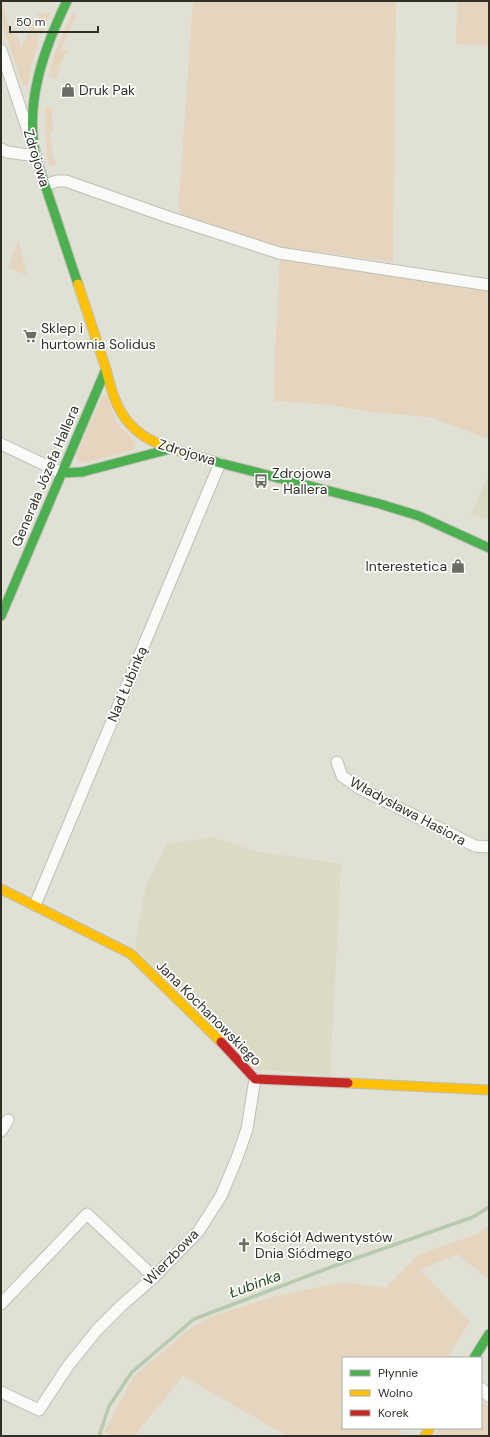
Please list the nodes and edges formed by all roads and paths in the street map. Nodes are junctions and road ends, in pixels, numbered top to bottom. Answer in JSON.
{"nodes":[{"id":1,"x":66,"y":1,"type":"edge"},
{"id":2,"x":1,"y":50,"type":"edge"},
{"id":3,"x":1,"y":150,"type":"edge"},
{"id":4,"x":36,"y":156,"type":"junction"},
{"id":5,"x":45,"y":185,"type":"junction"},
{"id":6,"x":489,"y":285,"type":"edge"},
{"id":7,"x":106,"y":368,"type":"junction"},
{"id":8,"x":1,"y":444,"type":"edge"},
{"id":9,"x":170,"y":449,"type":"junction"},
{"id":10,"x":220,"y":463,"type":"junction"},
{"id":11,"x":62,"y":473,"type":"junction"},
{"id":12,"x":489,"y":548,"type":"edge"},
{"id":13,"x":1,"y":616,"type":"edge"},
{"id":14,"x":336,"y":762,"type":"dead end"},
{"id":15,"x":489,"y":847,"type":"edge"},
{"id":16,"x":1,"y":889,"type":"edge"},
{"id":17,"x":35,"y":905,"type":"junction"},
{"id":18,"x":254,"y":1079,"type":"junction"},
{"id":19,"x":489,"y":1090,"type":"edge"},
{"id":20,"x":8,"y":1120,"type":"dead end"},
{"id":21,"x":1,"y":1131,"type":"edge"},
{"id":22,"x":154,"y":1277,"type":"junction"},
{"id":23,"x":1,"y":1304,"type":"edge"},
{"id":24,"x":489,"y":1334,"type":"edge"},
{"id":25,"x":475,"y":1357,"type":"edge"},
{"id":26,"x":1,"y":1392,"type":"edge"}],
"edges":[{"from":1,"to":4,"type":"street"},
{"from":2,"to":4,"type":"street","name":"Zdrojowa"},
{"from":3,"to":4,"type":"street"},
{"from":4,"to":5,"type":"street","name":"Zdrojowa"},
{"from":5,"to":6,"type":"street"},
{"from":5,"to":7,"type":"street","name":"Zdrojowa"},
{"from":7,"to":9,"type":"street","name":"Zdrojowa"},
{"from":7,"to":11,"type":"street","name":"Generała Józefa Hallera"},
{"from":8,"to":11,"type":"street"},
{"from":9,"to":10,"type":"street","name":"Zdrojowa"},
{"from":9,"to":11,"type":"street"},
{"from":10,"to":12,"type":"street","name":"Zdrojowa"},
{"from":10,"to":17,"type":"street","name":"Nad Łubinką"},
{"from":11,"to":13,"type":"street","name":"Generała Józefa Hallera"},
{"from":14,"to":15,"type":"street","name":"Władysława Hasiora"},
{"from":16,"to":17,"type":"street","name":"Jana Kochanowskiego"},
{"from":17,"to":18,"type":"street","name":"Jana Kochanowskiego"},
{"from":18,"to":19,"type":"street","name":"Jana Kochanowskiego"},
{"from":18,"to":22,"type":"street","name":"Wierzbowa"},
{"from":20,"to":21,"type":"street"},
{"from":22,"to":23,"type":"street"},
{"from":22,"to":26,"type":"street","name":"Wierzbowa"},
{"from":24,"to":25,"type":"street"}]}
